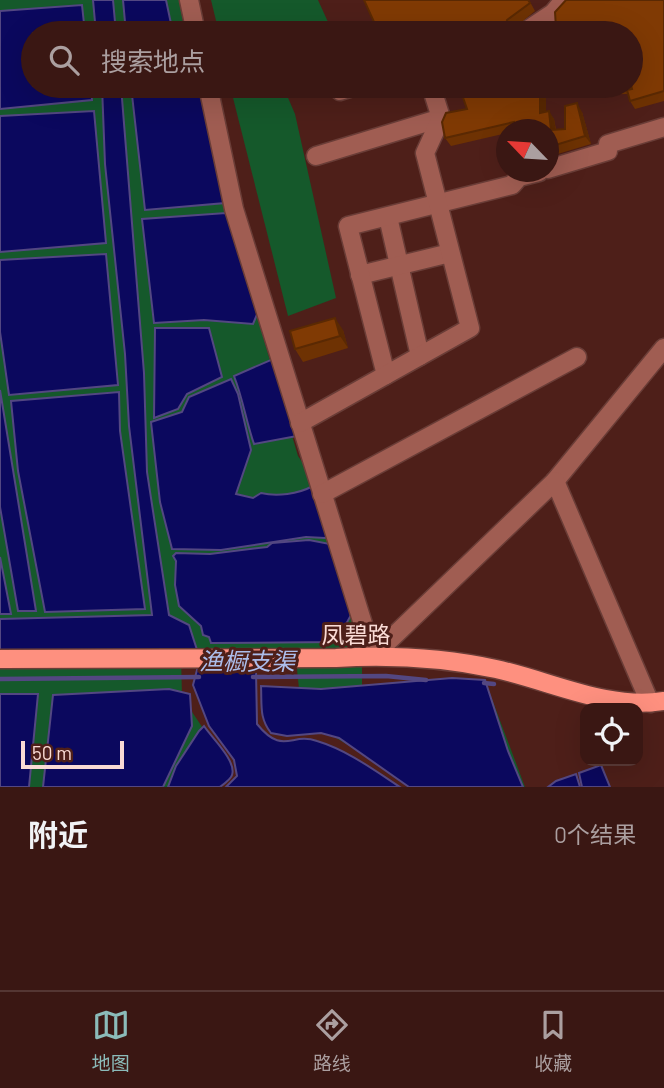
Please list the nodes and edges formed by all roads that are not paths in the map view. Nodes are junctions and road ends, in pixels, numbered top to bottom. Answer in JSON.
{"nodes":[{"id":1,"x":189,"y":0,"type":"edge"},
{"id":2,"x":564,"y":0,"type":"edge"},
{"id":3,"x":193,"y":21,"type":"edge"},
{"id":4,"x":541,"y":21,"type":"edge"},
{"id":5,"x":211,"y":98,"type":"edge"},
{"id":6,"x":434,"y":98,"type":"edge"},
{"id":7,"x":441,"y":118,"type":"junction"},
{"id":8,"x":664,"y":127,"type":"edge"},
{"id":9,"x":316,"y":156,"type":"dead end"},
{"id":10,"x":559,"y":166,"type":"edge"},
{"id":11,"x":515,"y":182,"type":"edge"},
{"id":12,"x":438,"y":205,"type":"junction"},
{"id":13,"x":388,"y":217,"type":"junction"},
{"id":14,"x":450,"y":253,"type":"junction"},
{"id":15,"x":399,"y":265,"type":"junction"},
{"id":16,"x":360,"y":275,"type":"junction"},
{"id":17,"x":664,"y":348,"type":"edge"},
{"id":18,"x":420,"y":356,"type":"junction"},
{"id":19,"x":577,"y":357,"type":"dead end"},
{"id":20,"x":386,"y":375,"type":"junction"},
{"id":21,"x":300,"y":423,"type":"junction"},
{"id":22,"x":555,"y":481,"type":"junction"},
{"id":23,"x":322,"y":494,"type":"junction"},
{"id":24,"x":373,"y":656,"type":"junction"},
{"id":25,"x":0,"y":659,"type":"edge"},
{"id":26,"x":659,"y":703,"type":"edge"}],
"edges":[{"from":1,"to":3,"type":"street"},
{"from":2,"to":4,"type":"street"},
{"from":5,"to":21,"type":"street"},
{"from":6,"to":7,"type":"street"},
{"from":7,"to":9,"type":"street"},
{"from":7,"to":12,"type":"street"},
{"from":8,"to":10,"type":"street"},
{"from":11,"to":12,"type":"street"},
{"from":12,"to":13,"type":"street"},
{"from":12,"to":14,"type":"street"},
{"from":13,"to":15,"type":"street"},
{"from":13,"to":16,"type":"street"},
{"from":14,"to":15,"type":"street"},
{"from":14,"to":18,"type":"street"},
{"from":15,"to":16,"type":"street"},
{"from":15,"to":18,"type":"street"},
{"from":16,"to":20,"type":"street"},
{"from":17,"to":22,"type":"street"},
{"from":18,"to":20,"type":"street"},
{"from":19,"to":23,"type":"street"},
{"from":20,"to":21,"type":"street"},
{"from":21,"to":23,"type":"street"},
{"from":22,"to":24,"type":"street"},
{"from":22,"to":26,"type":"street"},
{"from":23,"to":24,"type":"street"},
{"from":24,"to":25,"type":"main road","name":"凤碧路"},
{"from":24,"to":26,"type":"main road","name":"凤碧路"}]}
